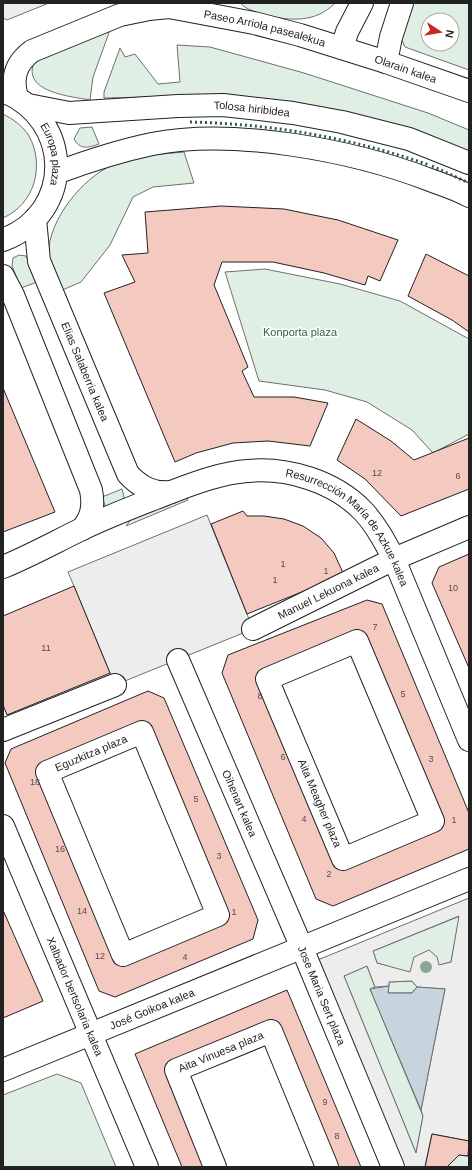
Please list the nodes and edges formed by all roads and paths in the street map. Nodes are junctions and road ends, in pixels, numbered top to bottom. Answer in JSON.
{"nodes":[{"id":1,"x":231,"y":3,"type":"edge"},
{"id":2,"x":362,"y":3,"type":"edge"},
{"id":3,"x":402,"y":3,"type":"edge"},
{"id":4,"x":172,"y":5,"type":"edge"},
{"id":5,"x":254,"y":23,"type":"junction"},
{"id":6,"x":342,"y":48,"type":"junction"},
{"id":7,"x":386,"y":62,"type":"junction"},
{"id":8,"x":469,"y":91,"type":"edge"},
{"id":9,"x":16,"y":98,"type":"edge"},
{"id":10,"x":469,"y":163,"type":"edge"},
{"id":11,"x":56,"y":173,"type":"junction"},
{"id":12,"x":469,"y":196,"type":"edge"},
{"id":13,"x":35,"y":219,"type":"junction"},
{"id":14,"x":3,"y":240,"type":"edge"},
{"id":15,"x":3,"y":276,"type":"edge"},
{"id":16,"x":128,"y":474,"type":"junction"},
{"id":17,"x":172,"y":492,"type":"junction"},
{"id":18,"x":126,"y":510,"type":"junction"},
{"id":19,"x":469,"y":527,"type":"edge"},
{"id":20,"x":82,"y":529,"type":"junction"},
{"id":21,"x":31,"y":556,"type":"junction"},
{"id":22,"x":394,"y":559,"type":"junction"},
{"id":23,"x":3,"y":567,"type":"edge"},
{"id":24,"x":334,"y":603,"type":"dead end"},
{"id":25,"x":253,"y":629,"type":"dead end"},
{"id":26,"x":357,"y":641,"type":"joint"},
{"id":27,"x":178,"y":660,"type":"dead end"},
{"id":28,"x":114,"y":685,"type":"dead end"},
{"id":29,"x":38,"y":728,"type":"dead end"},
{"id":30,"x":3,"y":730,"type":"edge"},
{"id":31,"x":469,"y":740,"type":"edge"},
{"id":32,"x":3,"y":743,"type":"edge"},
{"id":33,"x":3,"y":826,"type":"edge"},
{"id":34,"x":469,"y":879,"type":"edge"},
{"id":35,"x":218,"y":915,"type":"joint"},
{"id":36,"x":302,"y":948,"type":"junction"},
{"id":37,"x":90,"y":1035,"type":"junction"},
{"id":38,"x":3,"y":1070,"type":"edge"},
{"id":39,"x":147,"y":1167,"type":"edge"},
{"id":40,"x":215,"y":1167,"type":"edge"},
{"id":41,"x":327,"y":1167,"type":"edge"},
{"id":42,"x":393,"y":1167,"type":"edge"}],
"edges":[{"from":1,"to":5,"type":"street"},
{"from":2,"to":6,"type":"street"},
{"from":3,"to":7,"type":"street"},
{"from":4,"to":5,"type":"street","name":"Paseo Arriola pasealekua"},
{"from":4,"to":9,"type":"street","name":"Paseo Arriola pasealekua"},
{"from":5,"to":6,"type":"street","name":"Paseo Arriola pasealekua"},
{"from":6,"to":7,"type":"street","name":"Olarain kalea"},
{"from":7,"to":8,"type":"street","name":"Olarain kalea"},
{"from":9,"to":10,"type":"street","name":"Tolosa hiribidea"},
{"from":9,"to":11,"type":"street","name":"Europa plaza"},
{"from":11,"to":12,"type":"street"},
{"from":11,"to":13,"type":"street","name":"Europa plaza"},
{"from":13,"to":14,"type":"street","name":"Europa plaza"},
{"from":13,"to":16,"type":"street","name":"Elias Salaberria kalea"},
{"from":15,"to":20,"type":"street"},
{"from":16,"to":17,"type":"street","name":"Elias Salaberria kalea"},
{"from":16,"to":18,"type":"street","name":"Resurrección María de Azkue kalea"},
{"from":17,"to":18,"type":"street","name":"Resurrección María de Azkue kalea"},
{"from":17,"to":22,"type":"street","name":"Resurrección María de Azkue kalea"},
{"from":18,"to":20,"type":"street","name":"Resurrección María de Azkue kalea"},
{"from":18,"to":21,"type":"street","name":"Resurrección María de Azkue kalea"},
{"from":19,"to":22,"type":"street","name":"Manuel Lekuona kalea"},
{"from":20,"to":21,"type":"street","name":"Resurrección María de Azkue kalea"},
{"from":21,"to":23,"type":"street","name":"Resurrección María de Azkue kalea"},
{"from":22,"to":24,"type":"street"},
{"from":22,"to":25,"type":"street","name":"Manuel Lekuona kalea"},
{"from":22,"to":31,"type":"street","name":"Resurrección María de Azkue kalea"},
{"from":26,"to":26,"type":"street","name":"Aita Meagher plaza"},
{"from":27,"to":36,"type":"street","name":"Oihenart kalea"},
{"from":28,"to":30,"type":"street"},
{"from":29,"to":32,"type":"street"},
{"from":33,"to":37,"type":"street","name":"Xalbador bertsolaria kalea"},
{"from":34,"to":36,"type":"street","name":"Jose Maria Sert plaza"},
{"from":35,"to":35,"type":"street","name":"Eguzkitza plaza"},
{"from":36,"to":37,"type":"street","name":"José Goikoa kalea"},
{"from":36,"to":42,"type":"street","name":"Jose Maria Sert plaza"},
{"from":37,"to":38,"type":"street","name":"José Goikoa kalea"},
{"from":37,"to":39,"type":"street","name":"Xalbador bertsolaria kalea"},
{"from":40,"to":41,"type":"street","name":"Aita Vinuesa plaza"}]}
